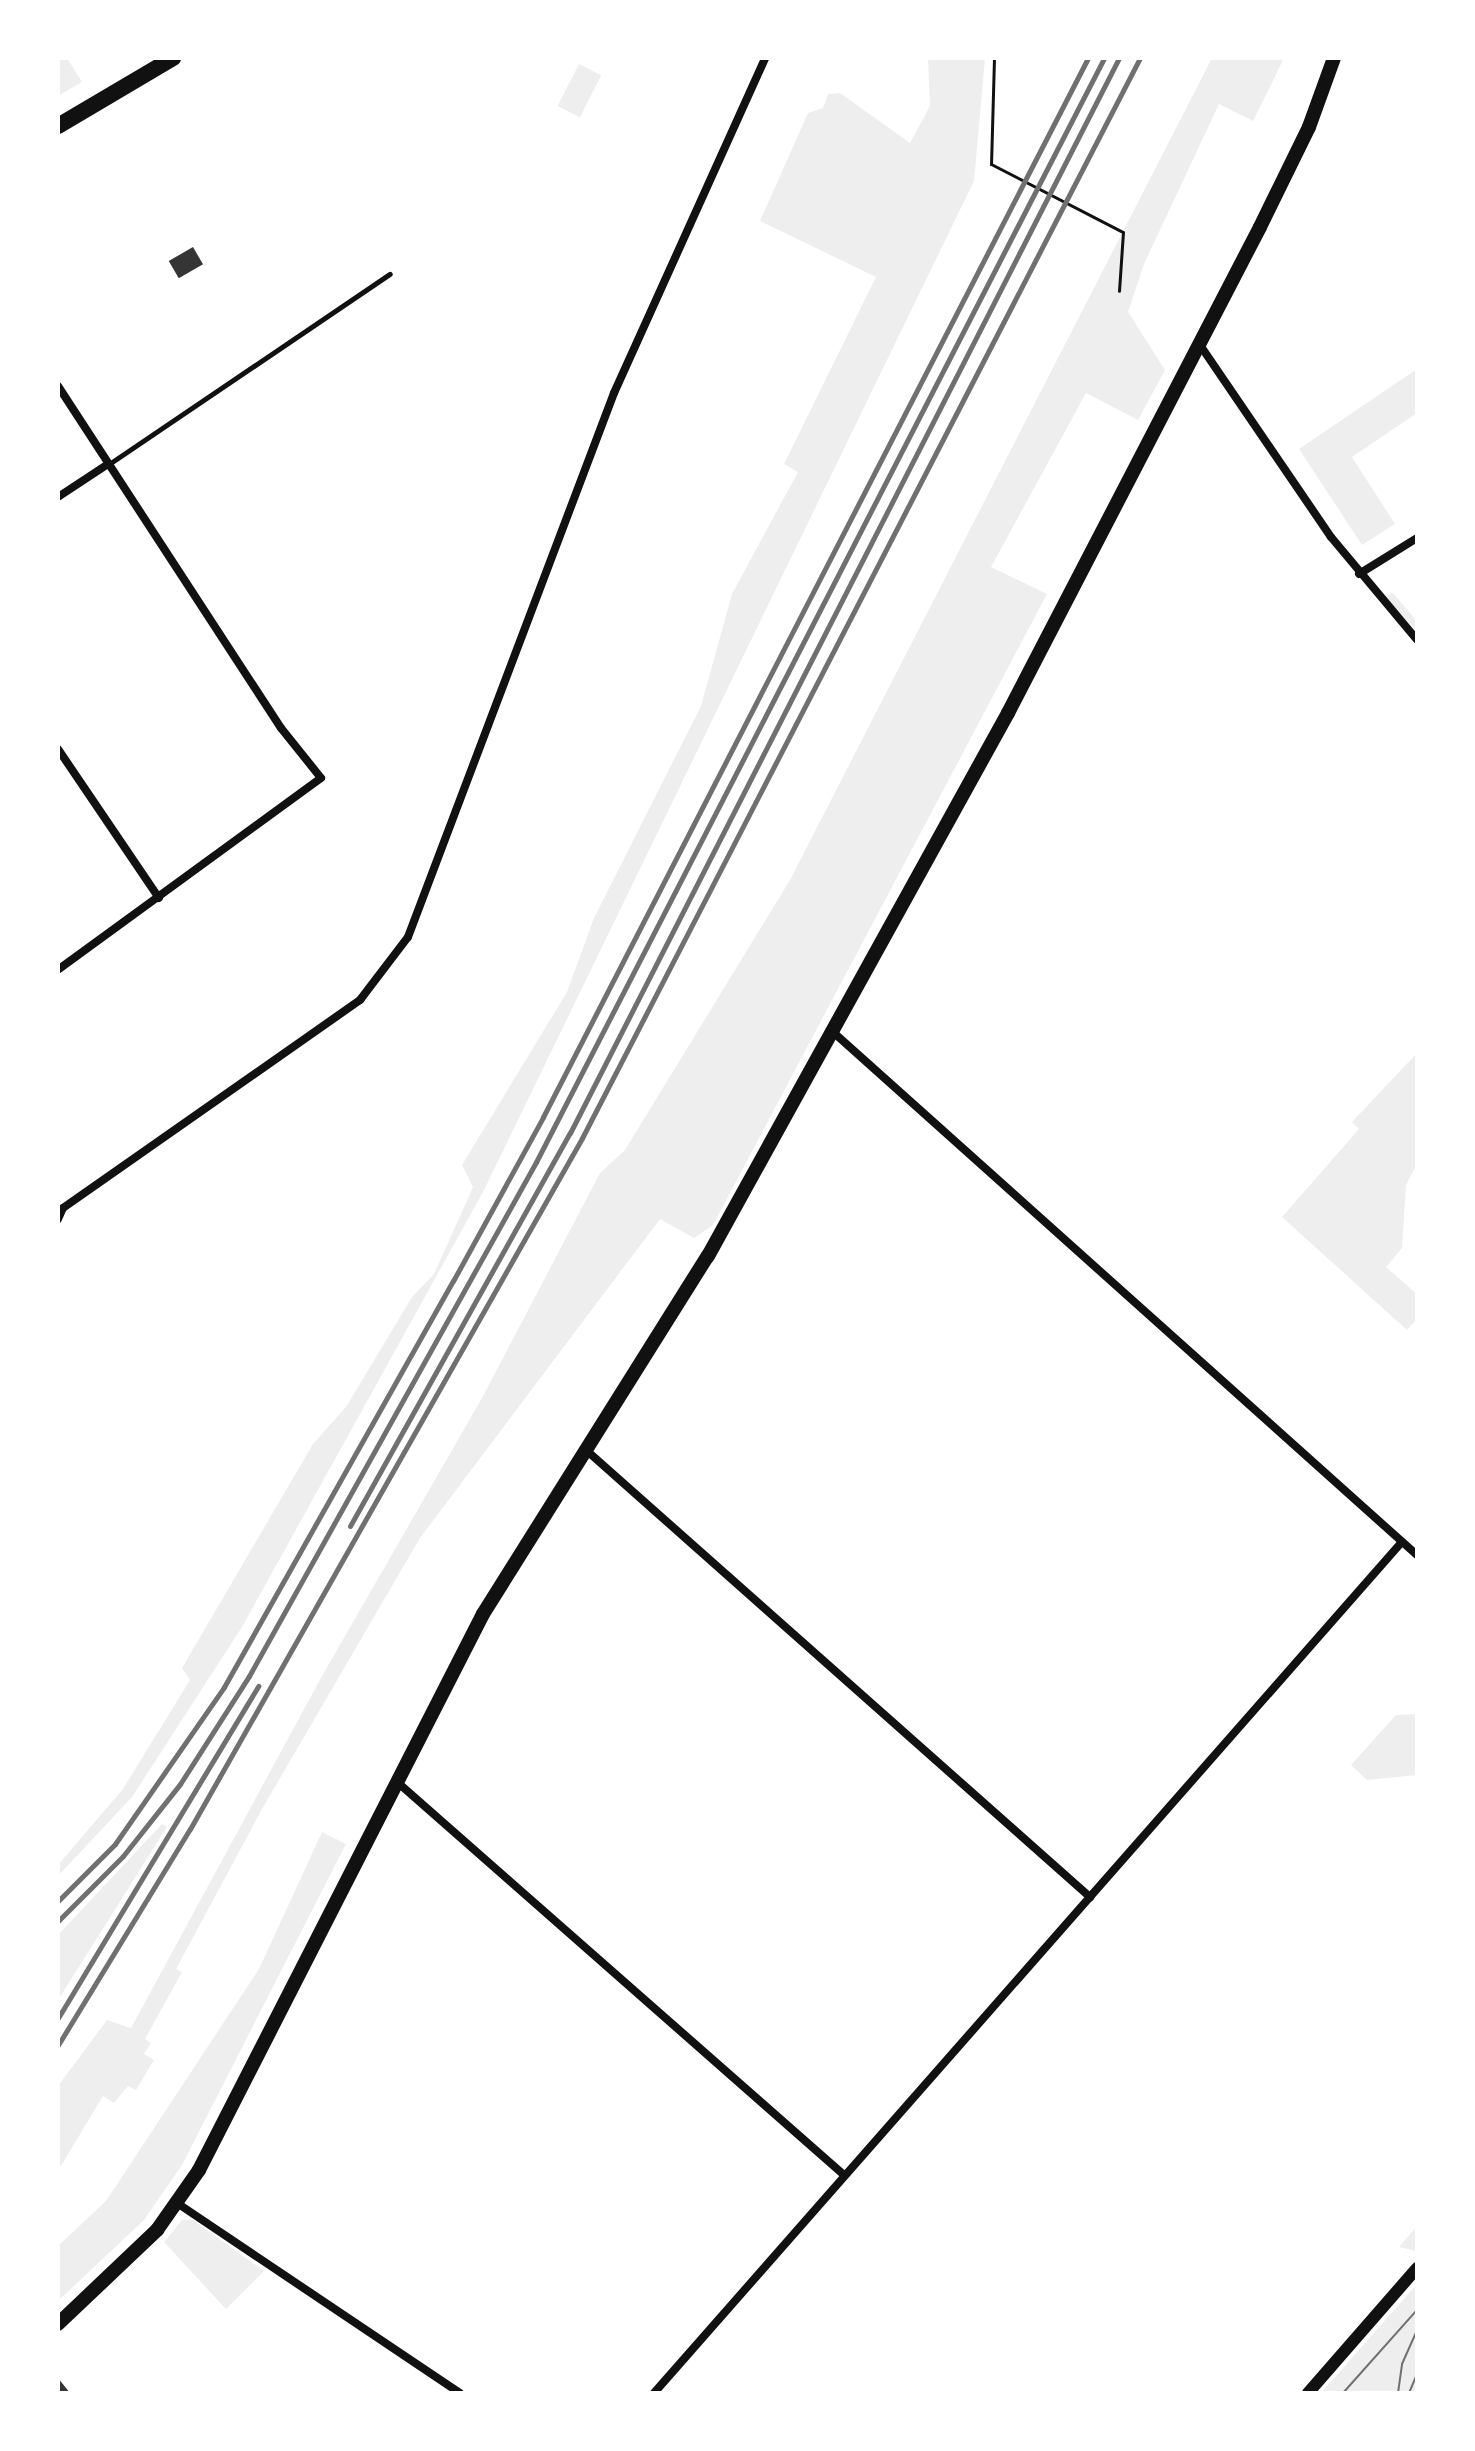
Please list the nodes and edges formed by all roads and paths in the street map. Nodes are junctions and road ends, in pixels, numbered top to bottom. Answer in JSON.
{"nodes":[{"id":1,"x":173,"y":58,"type":"edge"},
{"id":2,"x":765,"y":58,"type":"edge"},
{"id":3,"x":994,"y":58,"type":"edge"},
{"id":4,"x":1334,"y":58,"type":"edge"},
{"id":5,"x":58,"y":126,"type":"edge"},
{"id":6,"x":390,"y":274,"type":"dead end"},
{"id":7,"x":1119,"y":291,"type":"dead end"},
{"id":8,"x":1200,"y":345,"type":"junction"},
{"id":9,"x":58,"y":386,"type":"edge"},
{"id":10,"x":108,"y":464,"type":"junction"},
{"id":11,"x":58,"y":497,"type":"edge"},
{"id":12,"x":1417,"y":538,"type":"edge"},
{"id":13,"x":1359,"y":574,"type":"junction"},
{"id":14,"x":1417,"y":640,"type":"edge"},
{"id":15,"x":58,"y":749,"type":"edge"},
{"id":16,"x":159,"y":898,"type":"junction"},
{"id":17,"x":58,"y":970,"type":"edge"},
{"id":18,"x":833,"y":1032,"type":"junction"},
{"id":19,"x":61,"y":1206,"type":"edge"},
{"id":20,"x":58,"y":1219,"type":"edge"},
{"id":21,"x":585,"y":1449,"type":"junction"},
{"id":22,"x":1402,"y":1542,"type":"junction"},
{"id":23,"x":1417,"y":1555,"type":"edge"},
{"id":24,"x":396,"y":1780,"type":"junction"},
{"id":25,"x":1090,"y":1897,"type":"junction"},
{"id":26,"x":844,"y":2175,"type":"junction"},
{"id":27,"x":177,"y":2203,"type":"junction"},
{"id":28,"x":1417,"y":2268,"type":"edge"},
{"id":29,"x":58,"y":2324,"type":"edge"},
{"id":30,"x":460,"y":2393,"type":"edge"},
{"id":31,"x":654,"y":2393,"type":"edge"},
{"id":32,"x":1308,"y":2393,"type":"edge"}],
"edges":[{"from":1,"to":5,"type":"main road"},
{"from":2,"to":19,"type":"street"},
{"from":3,"to":7,"type":"path"},
{"from":4,"to":8,"type":"main road"},
{"from":6,"to":10,"type":"lane"},
{"from":8,"to":13,"type":"street"},
{"from":8,"to":18,"type":"main road"},
{"from":9,"to":10,"type":"street"},
{"from":10,"to":11,"type":"street"},
{"from":10,"to":16,"type":"street"},
{"from":12,"to":13,"type":"street"},
{"from":13,"to":14,"type":"street"},
{"from":15,"to":16,"type":"street"},
{"from":16,"to":17,"type":"street"},
{"from":18,"to":21,"type":"main road"},
{"from":18,"to":22,"type":"street"},
{"from":19,"to":20,"type":"street"},
{"from":21,"to":24,"type":"main road"},
{"from":21,"to":25,"type":"street"},
{"from":22,"to":23,"type":"street"},
{"from":22,"to":25,"type":"street"},
{"from":24,"to":26,"type":"street"},
{"from":24,"to":27,"type":"main road"},
{"from":25,"to":26,"type":"street"},
{"from":26,"to":31,"type":"street"},
{"from":27,"to":29,"type":"main road"},
{"from":27,"to":30,"type":"street"},
{"from":28,"to":32,"type":"street"}]}
